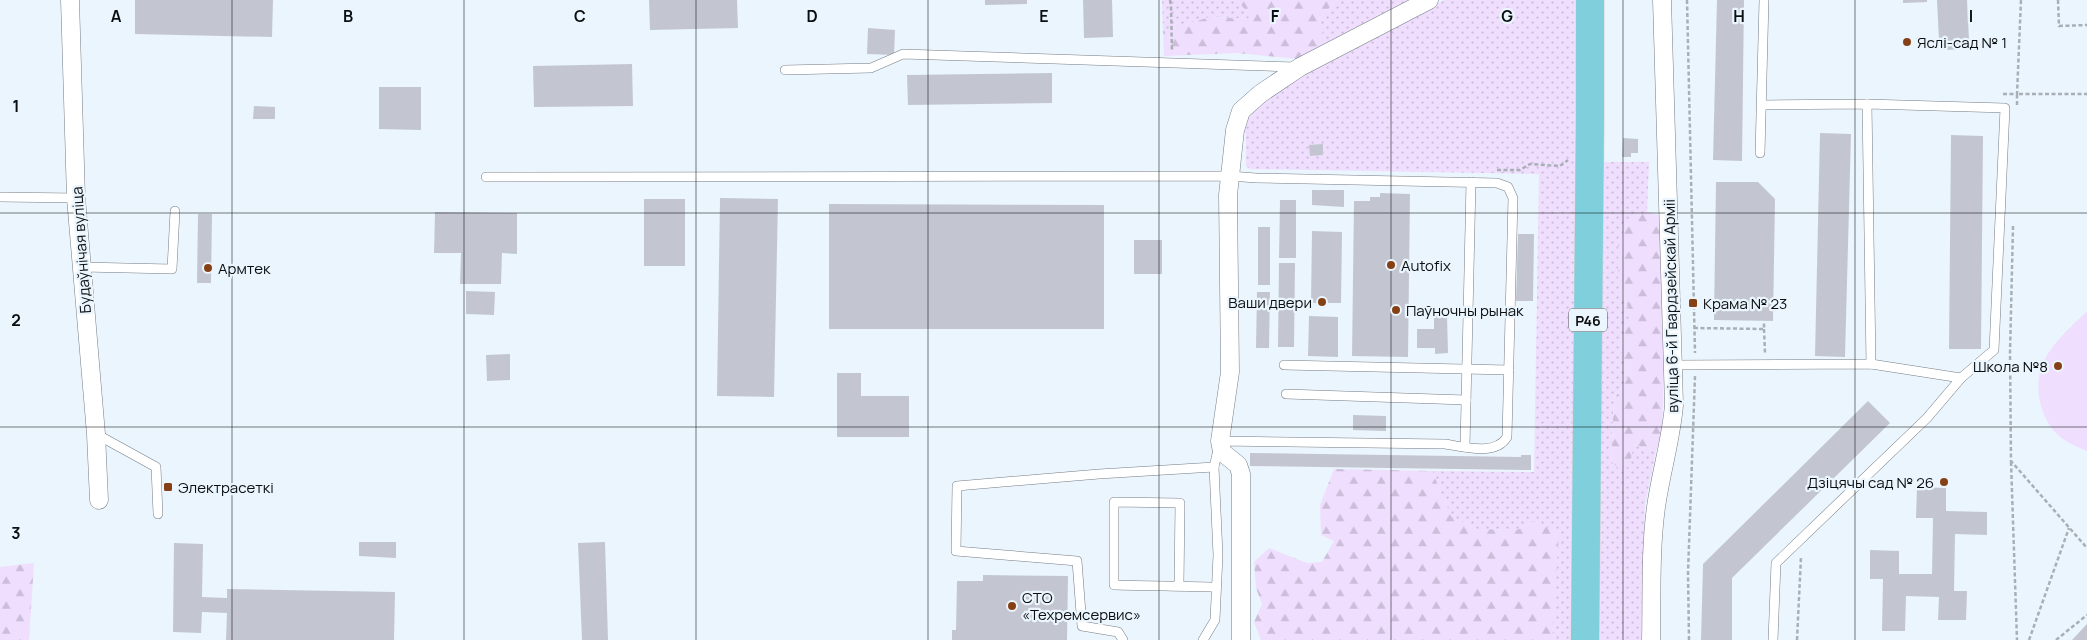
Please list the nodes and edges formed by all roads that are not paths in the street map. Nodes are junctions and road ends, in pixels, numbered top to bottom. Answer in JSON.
{"nodes":[{"id":1,"x":70,"y":0,"type":"edge"},
{"id":2,"x":1429,"y":0,"type":"edge"},
{"id":3,"x":1590,"y":0,"type":"edge"},
{"id":4,"x":1662,"y":0,"type":"edge"},
{"id":5,"x":1764,"y":0,"type":"edge"},
{"id":6,"x":1300,"y":67,"type":"junction"},
{"id":7,"x":785,"y":70,"type":"dead end"},
{"id":8,"x":1867,"y":104,"type":"junction"},
{"id":9,"x":1762,"y":105,"type":"junction"},
{"id":10,"x":1760,"y":153,"type":"dead end"},
{"id":11,"x":1230,"y":176,"type":"junction"},
{"id":12,"x":486,"y":177,"type":"dead end"},
{"id":13,"x":1471,"y":182,"type":"junction"},
{"id":14,"x":0,"y":197,"type":"edge"},
{"id":15,"x":76,"y":198,"type":"junction"},
{"id":16,"x":175,"y":211,"type":"dead end"},
{"id":17,"x":82,"y":267,"type":"junction"},
{"id":18,"x":1871,"y":364,"type":"junction"},
{"id":19,"x":1284,"y":365,"type":"dead end"},
{"id":20,"x":1674,"y":365,"type":"junction"},
{"id":21,"x":1466,"y":368,"type":"junction"},
{"id":22,"x":1509,"y":370,"type":"junction"},
{"id":23,"x":1961,"y":378,"type":"junction"},
{"id":24,"x":1286,"y":394,"type":"dead end"},
{"id":25,"x":1466,"y":400,"type":"junction"},
{"id":26,"x":96,"y":434,"type":"junction"},
{"id":27,"x":1220,"y":441,"type":"junction"},
{"id":28,"x":1465,"y":447,"type":"junction"},
{"id":29,"x":1214,"y":467,"type":"junction"},
{"id":30,"x":98,"y":500,"type":"dead end"},
{"id":31,"x":158,"y":514,"type":"dead end"},
{"id":32,"x":1179,"y":586,"type":"junction"},
{"id":33,"x":1215,"y":587,"type":"junction"},
{"id":34,"x":1123,"y":640,"type":"edge"},
{"id":35,"x":1203,"y":640,"type":"edge"},
{"id":36,"x":1241,"y":640,"type":"edge"},
{"id":37,"x":1585,"y":640,"type":"edge"},
{"id":38,"x":1651,"y":640,"type":"edge"},
{"id":39,"x":1773,"y":640,"type":"edge"}],
"edges":[{"from":1,"to":15,"type":"street","name":"Будаўнічая вуліца"},
{"from":2,"to":6,"type":"street"},
{"from":3,"to":37,"type":"main road","number":"Р46"},
{"from":4,"to":20,"type":"street","name":"вуліца 6-й Гвардзейскай Арміі"},
{"from":5,"to":9,"type":"lane"},
{"from":6,"to":7,"type":"lane"},
{"from":6,"to":11,"type":"street"},
{"from":8,"to":9,"type":"lane"},
{"from":8,"to":18,"type":"lane"},
{"from":8,"to":23,"type":"lane"},
{"from":9,"to":10,"type":"lane"},
{"from":11,"to":12,"type":"lane"},
{"from":11,"to":13,"type":"lane"},
{"from":11,"to":27,"type":"street"},
{"from":13,"to":21,"type":"lane"},
{"from":13,"to":22,"type":"lane"},
{"from":14,"to":15,"type":"lane"},
{"from":15,"to":17,"type":"street","name":"Будаўнічая вуліца"},
{"from":16,"to":17,"type":"lane"},
{"from":17,"to":26,"type":"street","name":"Будаўнічая вуліца"},
{"from":18,"to":20,"type":"lane"},
{"from":18,"to":23,"type":"lane"},
{"from":19,"to":21,"type":"lane"},
{"from":20,"to":38,"type":"street","name":"вуліца 6-й Гвардзейскай Арміі"},
{"from":21,"to":22,"type":"lane"},
{"from":21,"to":25,"type":"lane"},
{"from":22,"to":28,"type":"lane"},
{"from":23,"to":39,"type":"lane"},
{"from":24,"to":25,"type":"lane"},
{"from":25,"to":28,"type":"lane"},
{"from":26,"to":30,"type":"street","name":"Будаўнічая вуліца"},
{"from":26,"to":31,"type":"lane"},
{"from":27,"to":28,"type":"lane"},
{"from":27,"to":29,"type":"lane"},
{"from":27,"to":36,"type":"street"},
{"from":29,"to":33,"type":"lane"},
{"from":29,"to":34,"type":"lane"},
{"from":32,"to":32,"type":"lane"},
{"from":32,"to":33,"type":"lane"},
{"from":33,"to":35,"type":"lane"}]}
